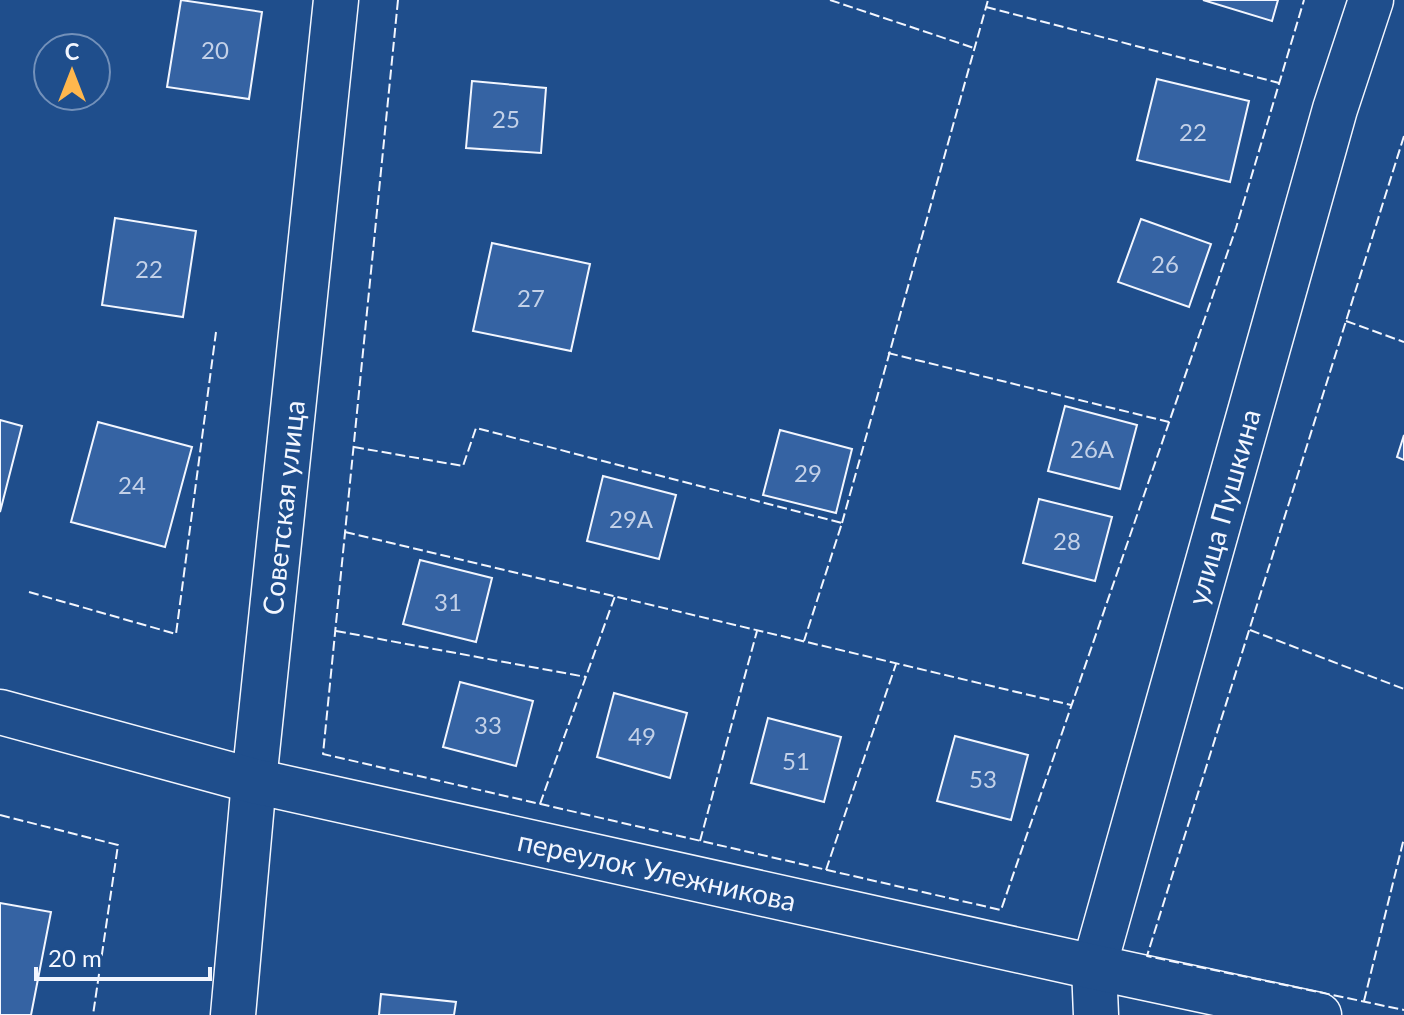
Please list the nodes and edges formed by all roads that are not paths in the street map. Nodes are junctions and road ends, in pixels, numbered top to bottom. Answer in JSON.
{"nodes":[{"id":1,"x":336,"y":0,"type":"edge"},
{"id":2,"x":1371,"y":0,"type":"edge"},
{"id":3,"x":0,"y":712,"type":"edge"},
{"id":4,"x":254,"y":781,"type":"junction"},
{"id":5,"x":1094,"y":967,"type":"junction"},
{"id":6,"x":233,"y":1015,"type":"edge"},
{"id":7,"x":1096,"y":1015,"type":"edge"},
{"id":8,"x":1319,"y":1015,"type":"edge"}],
"edges":[{"from":1,"to":4,"type":"street","name":"Советская улица"},
{"from":2,"to":5,"type":"street","name":"улица Пушкина"},
{"from":3,"to":4,"type":"street","name":"переулок Улежникова"},
{"from":4,"to":5,"type":"street","name":"переулок Улежникова"},
{"from":4,"to":6,"type":"street","name":"Советская улица"},
{"from":5,"to":7,"type":"street","name":"улица Пушкина"},
{"from":5,"to":8,"type":"street","name":"переулок Улежникова"}]}
